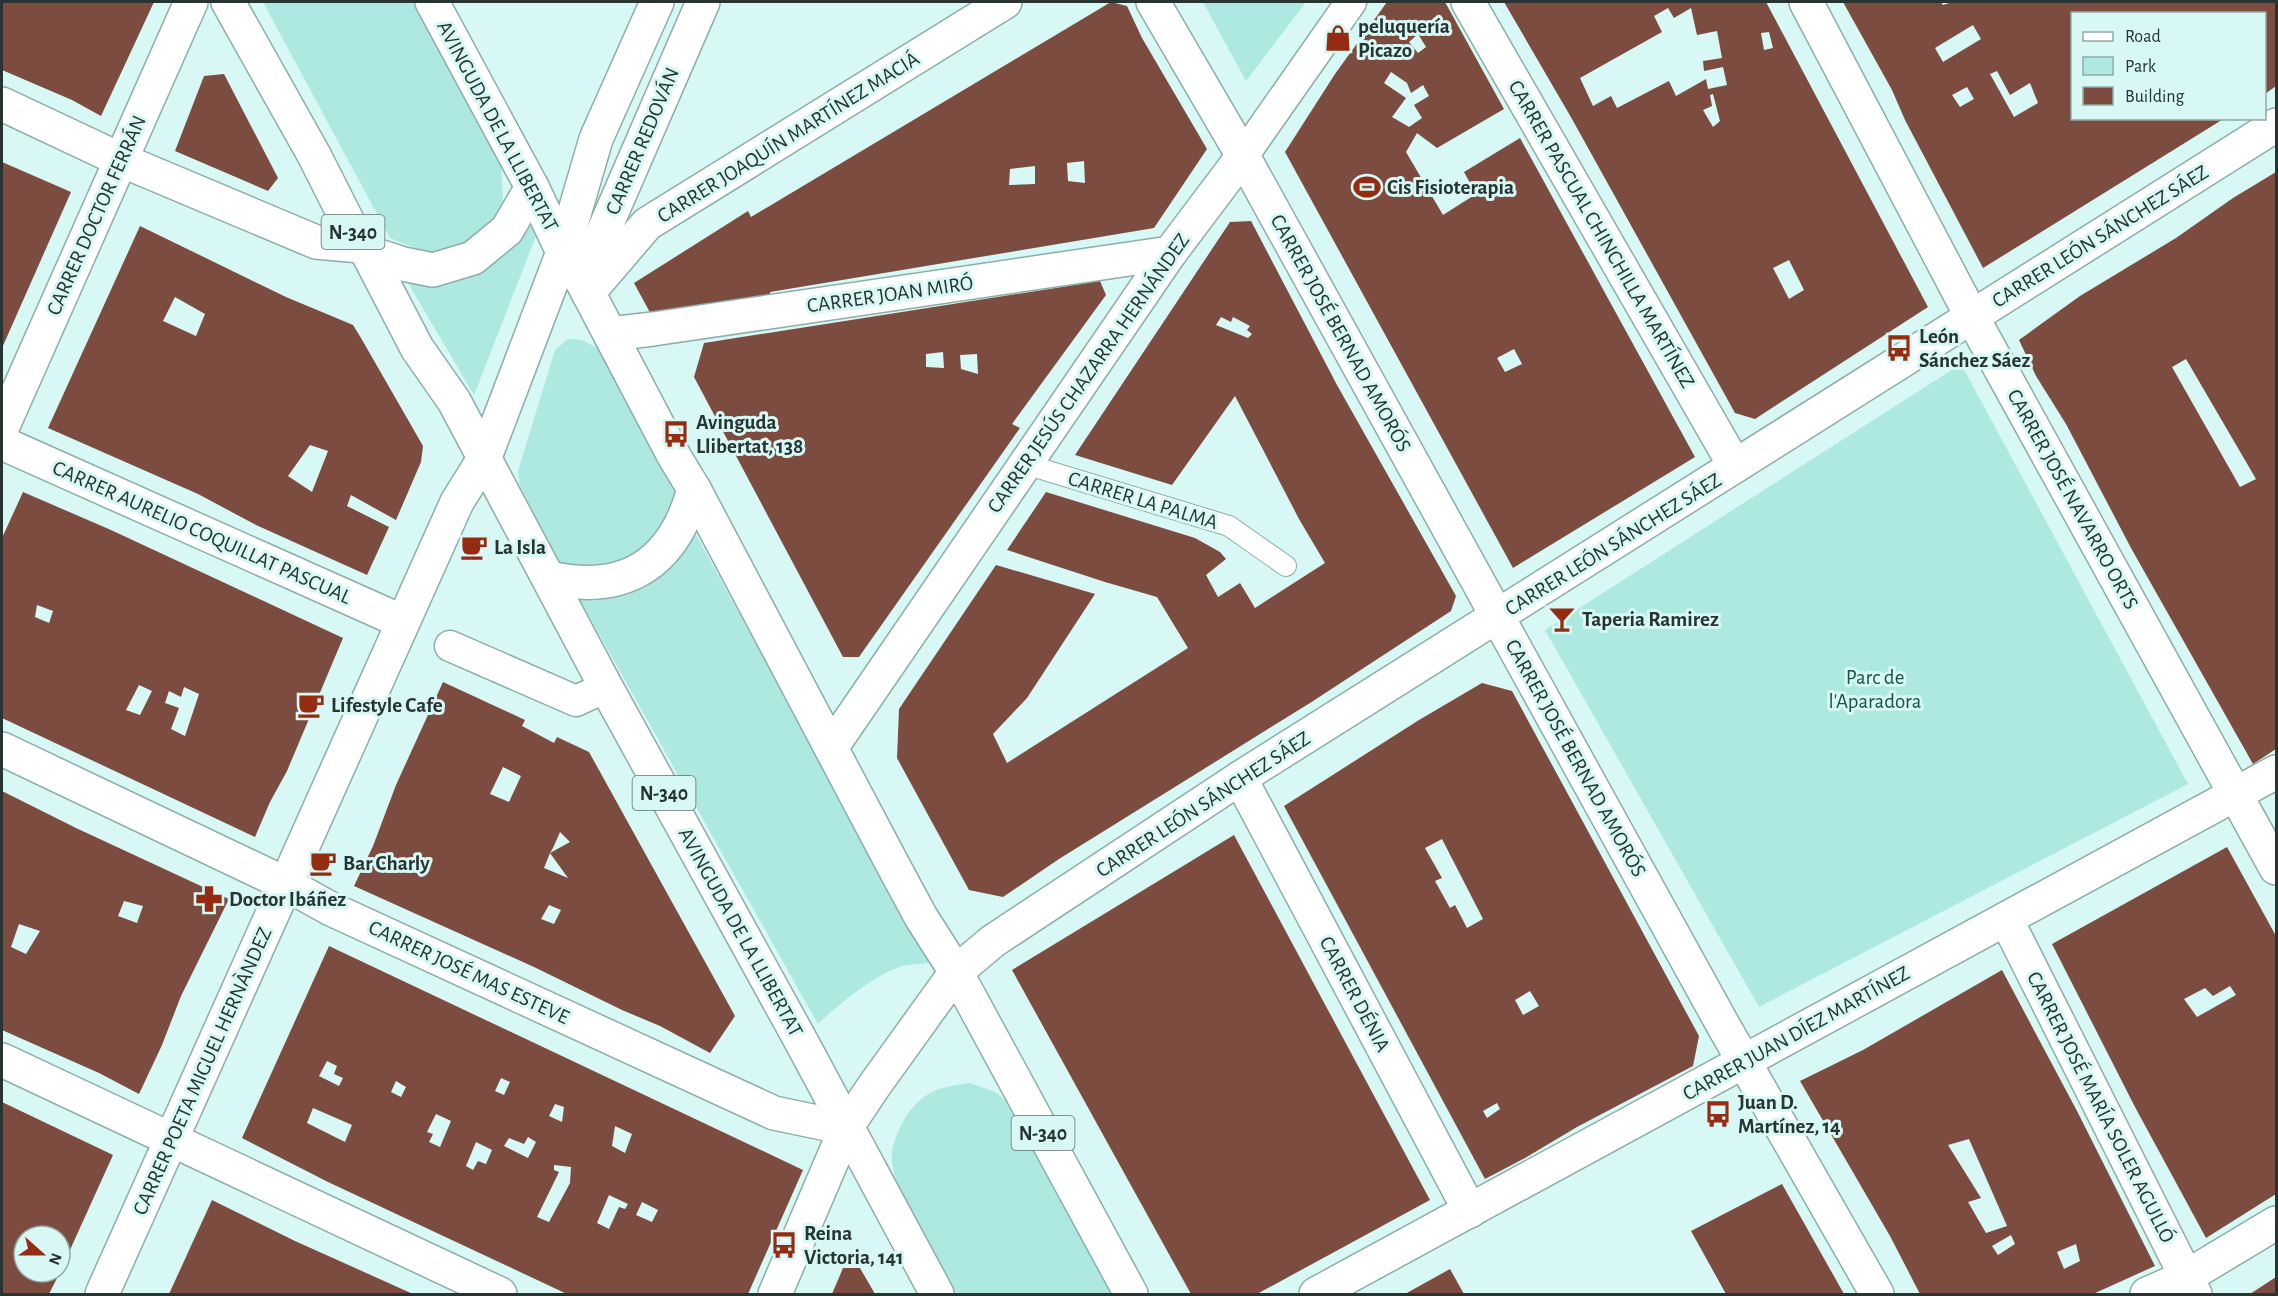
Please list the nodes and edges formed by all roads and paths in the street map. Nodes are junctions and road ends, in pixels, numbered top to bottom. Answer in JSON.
{"nodes":[{"id":1,"x":191,"y":2,"type":"edge"},
{"id":2,"x":228,"y":2,"type":"edge"},
{"id":3,"x":432,"y":2,"type":"edge"},
{"id":4,"x":657,"y":2,"type":"edge"},
{"id":5,"x":703,"y":2,"type":"edge"},
{"id":6,"x":1005,"y":2,"type":"edge"},
{"id":7,"x":1153,"y":2,"type":"edge"},
{"id":8,"x":1351,"y":2,"type":"edge"},
{"id":9,"x":1468,"y":2,"type":"edge"},
{"id":10,"x":1806,"y":2,"type":"edge"},
{"id":11,"x":2,"y":104,"type":"edge"},
{"id":12,"x":2277,"y":125,"type":"edge"},
{"id":13,"x":1243,"y":156,"type":"junction"},
{"id":14,"x":121,"y":160,"type":"junction"},
{"id":15,"x":531,"y":187,"type":"junction"},
{"id":16,"x":363,"y":249,"type":"junction"},
{"id":17,"x":563,"y":252,"type":"junction"},
{"id":18,"x":1170,"y":253,"type":"junction"},
{"id":19,"x":585,"y":287,"type":"junction"},
{"id":20,"x":1972,"y":317,"type":"junction"},
{"id":21,"x":610,"y":334,"type":"junction"},
{"id":22,"x":2,"y":428,"type":"edge"},
{"id":23,"x":2,"y":443,"type":"edge"},
{"id":24,"x":484,"y":457,"type":"junction"},
{"id":25,"x":1025,"y":464,"type":"junction"},
{"id":26,"x":1736,"y":466,"type":"junction"},
{"id":27,"x":694,"y":489,"type":"junction"},
{"id":28,"x":1286,"y":566,"type":"dead end"},
{"id":29,"x":550,"y":578,"type":"junction"},
{"id":30,"x":1498,"y":617,"type":"junction"},
{"id":31,"x":403,"y":622,"type":"junction"},
{"id":32,"x":450,"y":645,"type":"dead end"},
{"id":33,"x":606,"y":687,"type":"junction"},
{"id":34,"x":831,"y":748,"type":"junction"},
{"id":35,"x":2,"y":749,"type":"edge"},
{"id":36,"x":2277,"y":772,"type":"edge"},
{"id":37,"x":1240,"y":778,"type":"junction"},
{"id":38,"x":2237,"y":794,"type":"junction"},
{"id":39,"x":2277,"y":868,"type":"edge"},
{"id":40,"x":286,"y":884,"type":"junction"},
{"id":41,"x":2006,"y":919,"type":"junction"},
{"id":42,"x":956,"y":972,"type":"junction"},
{"id":43,"x":2,"y":1060,"type":"edge"},
{"id":44,"x":1744,"y":1062,"type":"junction"},
{"id":45,"x":846,"y":1128,"type":"junction"},
{"id":46,"x":171,"y":1139,"type":"junction"},
{"id":47,"x":1470,"y":1211,"type":"junction"},
{"id":48,"x":2277,"y":1222,"type":"edge"},
{"id":49,"x":2191,"y":1286,"type":"edge"},
{"id":50,"x":102,"y":1294,"type":"edge"},
{"id":51,"x":500,"y":1294,"type":"edge"},
{"id":52,"x":775,"y":1294,"type":"edge"},
{"id":53,"x":937,"y":1294,"type":"edge"},
{"id":54,"x":1131,"y":1294,"type":"edge"},
{"id":55,"x":1316,"y":1294,"type":"edge"},
{"id":56,"x":1877,"y":1294,"type":"edge"},
{"id":57,"x":2147,"y":1294,"type":"edge"}],
"edges":[{"from":1,"to":14,"type":"main road","name":"CARRER DOCTOR FERRÁN"},
{"from":2,"to":16,"type":"main road","name":"AVINGUDA DE LA LLIBERTAT","number":"N-340"},
{"from":3,"to":15,"type":"main road","name":"AVINGUDA DE LA LLIBERTAT","number":"N-340"},
{"from":4,"to":17,"type":"main road","name":"CARRER REDOVÁN"},
{"from":5,"to":19,"type":"main road","name":"CARRER REDOVÁN"},
{"from":6,"to":19,"type":"main road","name":"CARRER JOAQUÍN MARTÍNEZ MACIÁ"},
{"from":7,"to":13,"type":"main road","name":"CARRER JOSÉ BERNAD AMORÓS"},
{"from":8,"to":13,"type":"street","name":"CARRER JESÚS CHAZARRA HERNÁNDEZ"},
{"from":9,"to":26,"type":"main road","name":"CARRER PASCUAL CHINCHILLA MARTÍNEZ"},
{"from":10,"to":20,"type":"main road","name":"CARRER JOSÉ NAVARRO ORTS"},
{"from":11,"to":14,"type":"main road"},
{"from":12,"to":20,"type":"main road","name":"CARRER LEÓN SÁNCHEZ SÁEZ"},
{"from":13,"to":18,"type":"main road","name":"CARRER JESÚS CHAZARRA HERNÁNDEZ"},
{"from":13,"to":30,"type":"main road","name":"CARRER JOSÉ BERNAD AMORÓS"},
{"from":14,"to":16,"type":"main road"},
{"from":14,"to":22,"type":"main road","name":"CARRER DOCTOR FERRÁN"},
{"from":15,"to":16,"type":"main road"},
{"from":15,"to":17,"type":"main road","name":"AVINGUDA DE LA LLIBERTAT","number":"N-340"},
{"from":16,"to":24,"type":"main road","name":"AVINGUDA DE LA LLIBERTAT","number":"N-340"},
{"from":17,"to":19,"type":"main road","name":"AVINGUDA DE LA LLIBERTAT","number":"N-340"},
{"from":17,"to":24,"type":"main road","name":"AVINGUDA DE LA LLIBERTAT"},
{"from":18,"to":21,"type":"main road","name":"CARRER JOAN MIRÓ"},
{"from":18,"to":25,"type":"main road","name":"CARRER JESÚS CHAZARRA HERNÁNDEZ"},
{"from":19,"to":21,"type":"main road","name":"AVINGUDA DE LA LLIBERTAT","number":"N-340"},
{"from":20,"to":26,"type":"main road","name":"CARRER LEÓN SÁNCHEZ SÁEZ"},
{"from":20,"to":38,"type":"main road","name":"CARRER JOSÉ NAVARRO ORTS"},
{"from":21,"to":27,"type":"main road","name":"AVINGUDA DE LA LLIBERTAT","number":"N-340"},
{"from":23,"to":31,"type":"main road","name":"CARRER AURELIO COQUILLAT PASCUAL"},
{"from":24,"to":29,"type":"main road","name":"AVINGUDA DE LA LLIBERTAT","number":"N-340"},
{"from":24,"to":31,"type":"main road","name":"CARRER POETA MIGUEL HERNÀNDEZ"},
{"from":25,"to":28,"type":"lane","name":"CARRER LA PALMA"},
{"from":25,"to":34,"type":"main road","name":"CARRER JESÚS CHAZARRA HERNÁNDEZ"},
{"from":26,"to":30,"type":"main road","name":"CARRER LEÓN SÁNCHEZ SÁEZ"},
{"from":27,"to":29,"type":"main road"},
{"from":27,"to":34,"type":"main road","name":"AVINGUDA DE LA LLIBERTAT","number":"N-340"},
{"from":29,"to":33,"type":"main road","name":"AVINGUDA DE LA LLIBERTAT","number":"N-340"},
{"from":30,"to":37,"type":"main road","name":"CARRER LEÓN SÁNCHEZ SÁEZ"},
{"from":30,"to":44,"type":"main road","name":"CARRER JOSÉ BERNAD AMORÓS"},
{"from":31,"to":40,"type":"main road","name":"CARRER POETA MIGUEL HERNÀNDEZ"},
{"from":32,"to":33,"type":"street"},
{"from":33,"to":45,"type":"main road","name":"AVINGUDA DE LA LLIBERTAT","number":"N-340"},
{"from":34,"to":42,"type":"main road","name":"AVINGUDA DE LA LLIBERTAT","number":"N-340"},
{"from":35,"to":40,"type":"main road","name":"CARRER JOSÉ MAS ESTEVE"},
{"from":36,"to":38,"type":"main road","name":"CARRER JUAN DÍEZ MARTÍNEZ"},
{"from":37,"to":42,"type":"main road","name":"CARRER LEÓN SÁNCHEZ SÁEZ"},
{"from":37,"to":47,"type":"main road","name":"CARRER DÉNIA"},
{"from":38,"to":39,"type":"main road","name":"CARRER JOSÉ NAVARRO ORTS"},
{"from":38,"to":41,"type":"main road","name":"CARRER JUAN DÍEZ MARTÍNEZ"},
{"from":40,"to":45,"type":"main road","name":"CARRER JOSÉ MAS ESTEVE"},
{"from":40,"to":46,"type":"main road","name":"CARRER POETA MIGUEL HERNÀNDEZ"},
{"from":41,"to":44,"type":"main road","name":"CARRER JUAN DÍEZ MARTÍNEZ"},
{"from":41,"to":49,"type":"main road","name":"CARRER JOSÉ MARÍA SOLER AGULLÓ"},
{"from":42,"to":45,"type":"main road"},
{"from":42,"to":54,"type":"main road","name":"AVINGUDA DE LA LLIBERTAT","number":"N-340"},
{"from":43,"to":46,"type":"main road"},
{"from":44,"to":47,"type":"main road","name":"CARRER JUAN DÍEZ MARTÍNEZ"},
{"from":44,"to":56,"type":"main road","name":"CARRER JOSÉ BERNAD AMORÓS"},
{"from":45,"to":52,"type":"main road"},
{"from":45,"to":53,"type":"main road","name":"AVINGUDA DE LA LLIBERTAT","number":"N-340"},
{"from":46,"to":50,"type":"main road","name":"CARRER POETA MIGUEL HERNÀNDEZ"},
{"from":46,"to":51,"type":"main road"},
{"from":47,"to":55,"type":"main road","name":"CARRER JUAN DÍEZ MARTÍNEZ"},
{"from":48,"to":49,"type":"main road"},
{"from":49,"to":57,"type":"main road"}]}
